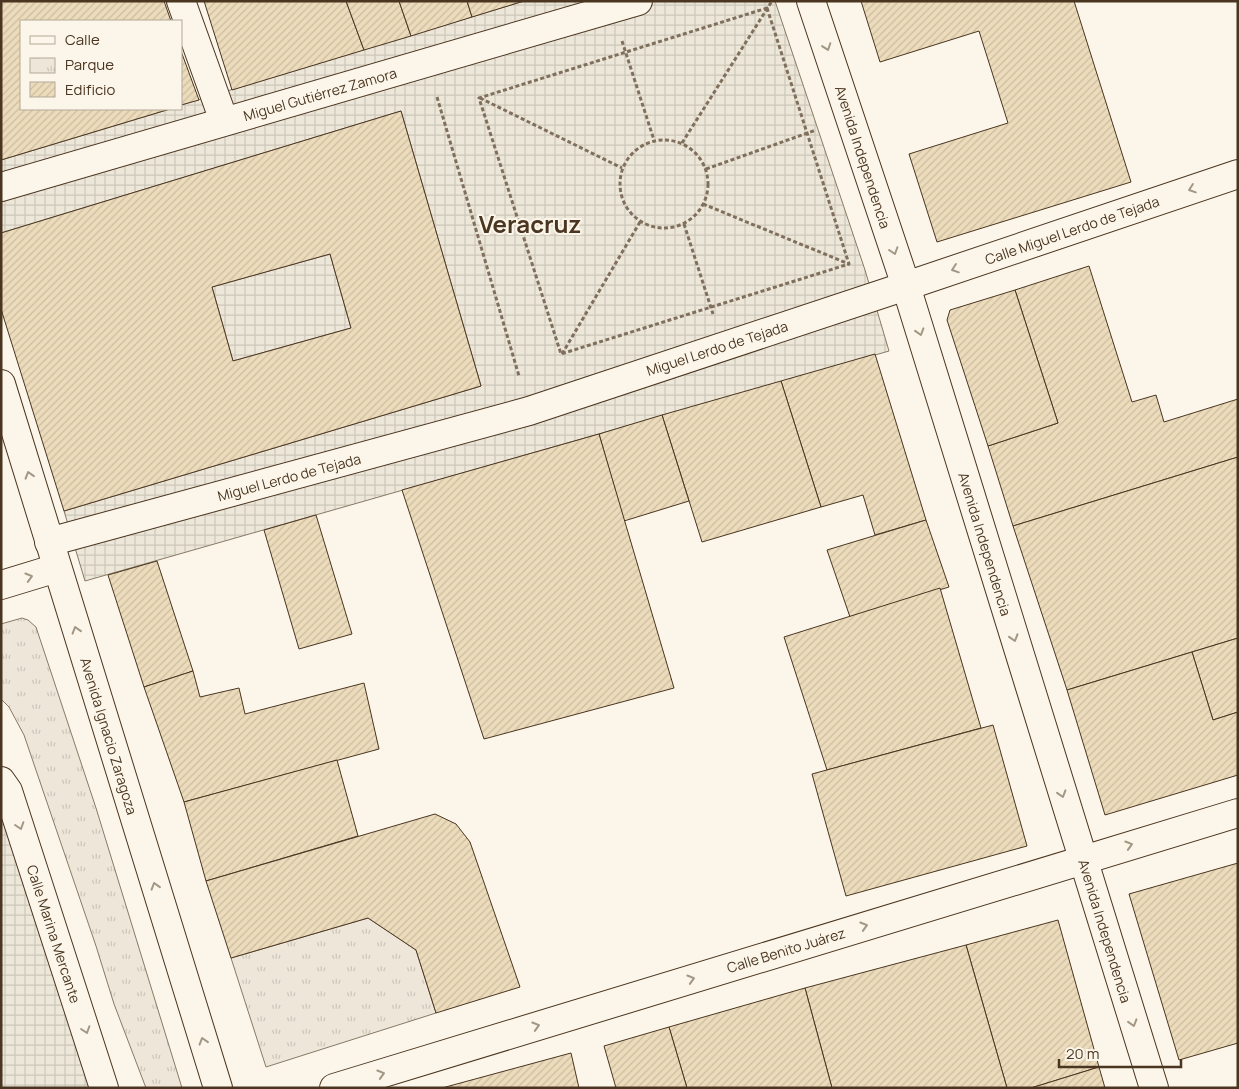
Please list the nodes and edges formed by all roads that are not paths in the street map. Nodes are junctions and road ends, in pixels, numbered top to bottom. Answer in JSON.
{"nodes":[{"id":1,"x":180,"y":1,"type":"edge"},
{"id":2,"x":638,"y":1,"type":"edge"},
{"id":3,"x":811,"y":1,"type":"edge"},
{"id":4,"x":224,"y":121,"type":"junction"},
{"id":5,"x":1238,"y":174,"type":"edge"},
{"id":6,"x":1,"y":187,"type":"edge"},
{"id":7,"x":906,"y":286,"type":"junction"},
{"id":8,"x":1,"y":384,"type":"edge"},
{"id":9,"x":49,"y":542,"type":"junction"},
{"id":10,"x":57,"y":568,"type":"junction"},
{"id":11,"x":1,"y":585,"type":"edge"},
{"id":12,"x":1,"y":781,"type":"edge"},
{"id":13,"x":1238,"y":813,"type":"edge"},
{"id":14,"x":1082,"y":859,"type":"junction"},
{"id":15,"x":104,"y":1088,"type":"edge"},
{"id":16,"x":218,"y":1088,"type":"edge"},
{"id":17,"x":334,"y":1088,"type":"edge"},
{"id":18,"x":1154,"y":1088,"type":"edge"}],
"edges":[{"from":1,"to":4,"type":"street"},
{"from":2,"to":4,"type":"street","name":"Miguel Gutiérrez Zamora"},
{"from":3,"to":7,"type":"street","name":"Avenida Independencia","one_way":true},
{"from":4,"to":6,"type":"street","name":"Miguel Gutiérrez Zamora"},
{"from":5,"to":7,"type":"street","name":"Calle Miguel Lerdo de Tejada","one_way":true},
{"from":7,"to":9,"type":"street","name":"Miguel Lerdo de Tejada"},
{"from":7,"to":14,"type":"street","name":"Avenida Independencia","one_way":true},
{"from":9,"to":8,"type":"street","name":"Avenida Ignacio Zaragoza","one_way":true},
{"from":9,"to":10,"type":"street","name":"Avenida Ignacio Zaragoza"},
{"from":11,"to":10,"type":"street","one_way":true},
{"from":16,"to":10,"type":"street","name":"Avenida Ignacio Zaragoza","one_way":true},
{"from":12,"to":15,"type":"street","name":"Calle Marina Mercante","one_way":true},
{"from":14,"to":13,"type":"street","name":"Calle Benito Juárez","one_way":true},
{"from":17,"to":14,"type":"street","name":"Calle Benito Juárez","one_way":true},
{"from":14,"to":18,"type":"street","name":"Avenida Independencia","one_way":true}]}
